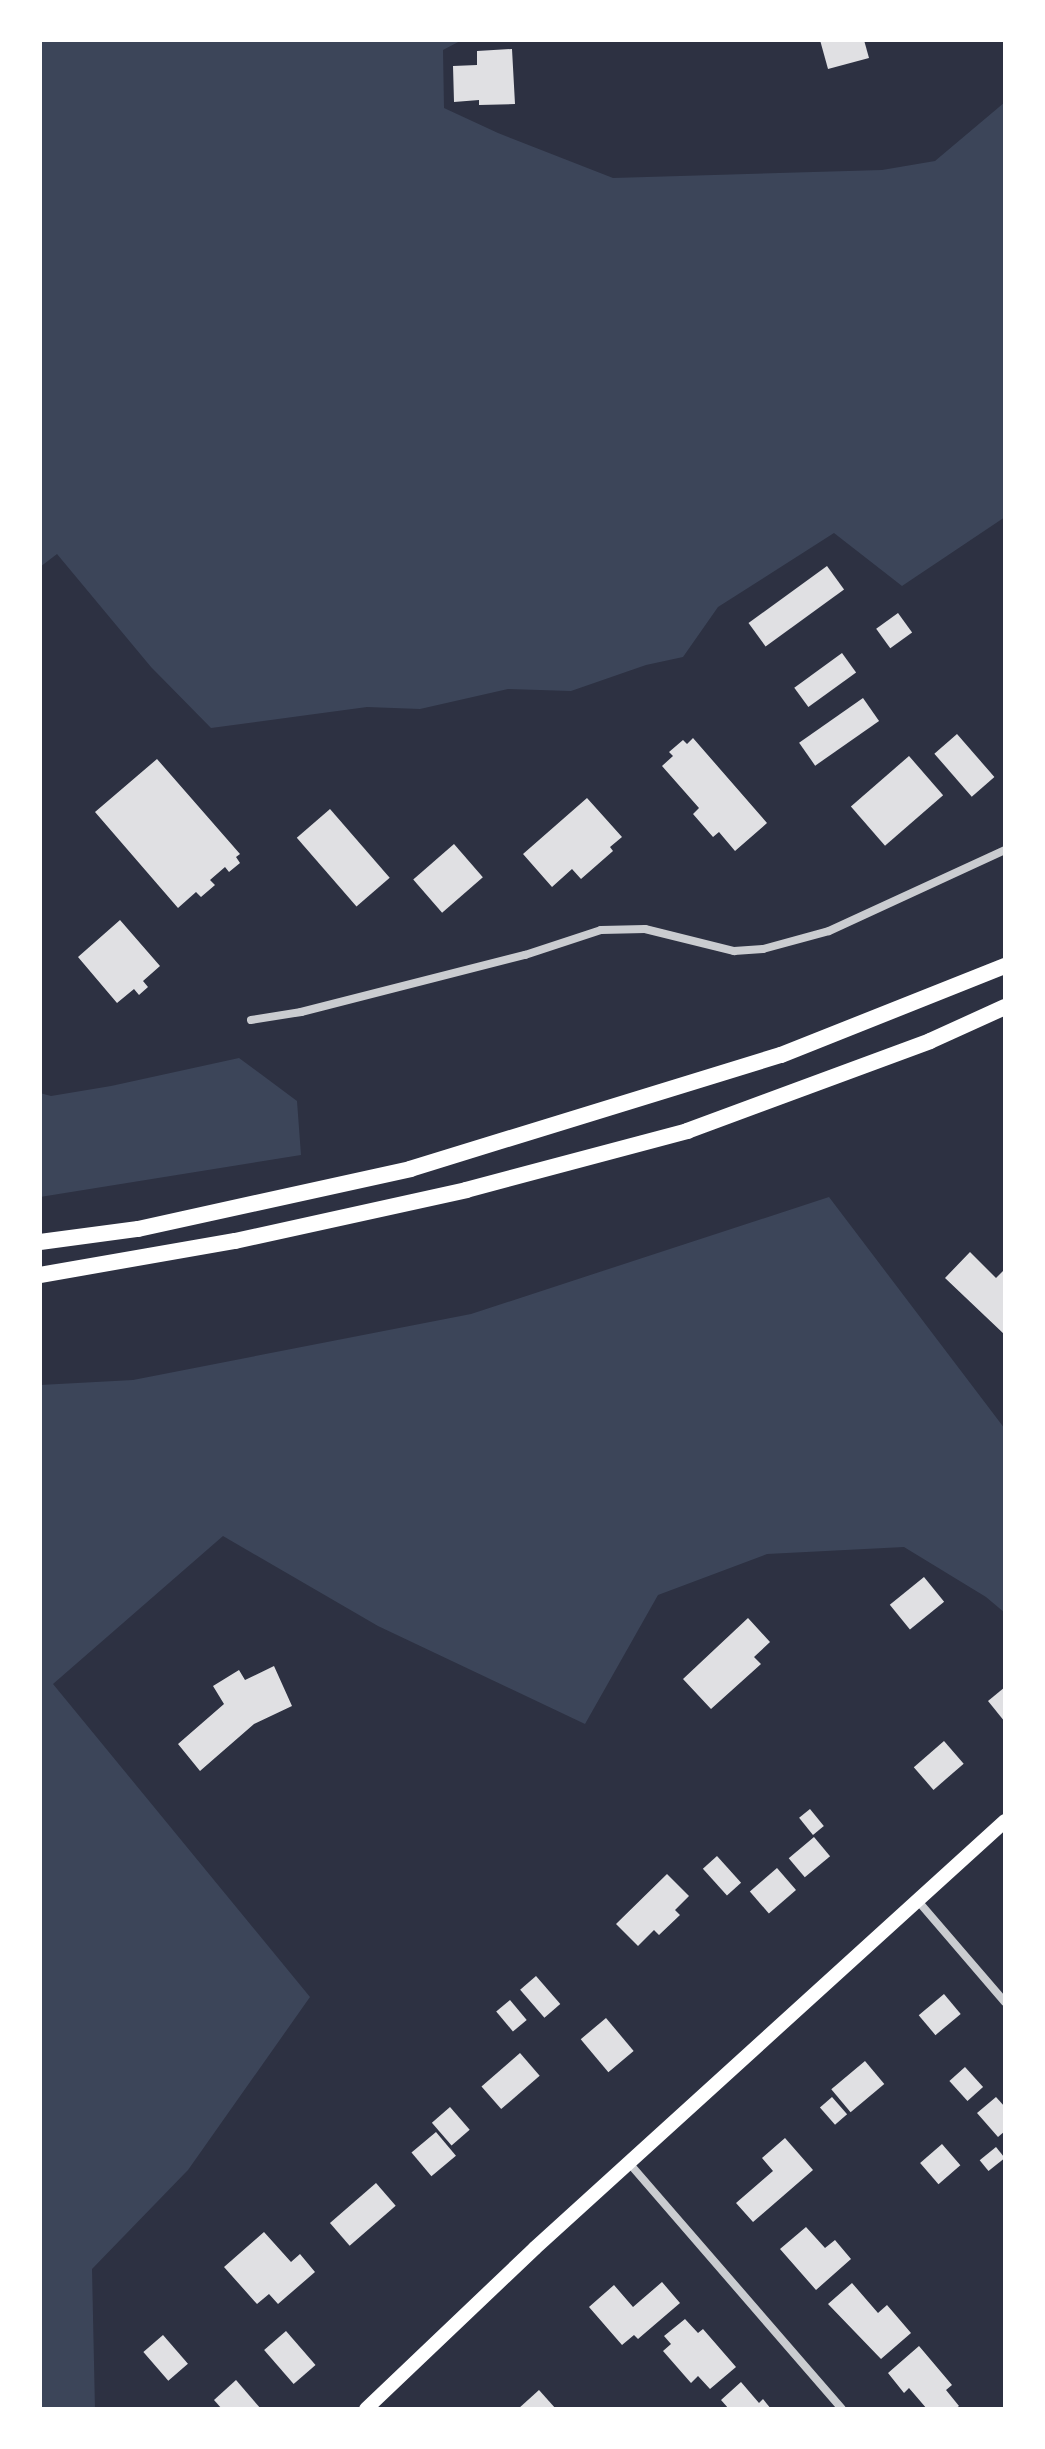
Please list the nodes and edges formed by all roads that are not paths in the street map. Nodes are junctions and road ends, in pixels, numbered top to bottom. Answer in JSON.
{"nodes":[{"id":1,"x":1005,"y":850,"type":"edge"},
{"id":2,"x":1005,"y":966,"type":"edge"},
{"id":3,"x":1005,"y":1007,"type":"edge"},
{"id":4,"x":251,"y":1020,"type":"dead end"},
{"id":5,"x":40,"y":1242,"type":"edge"},
{"id":6,"x":40,"y":1275,"type":"edge"},
{"id":7,"x":1005,"y":1821,"type":"edge"},
{"id":8,"x":918,"y":1901,"type":"junction"},
{"id":9,"x":1005,"y":2002,"type":"edge"},
{"id":10,"x":629,"y":2163,"type":"junction"},
{"id":11,"x":366,"y":2409,"type":"edge"},
{"id":12,"x":842,"y":2409,"type":"edge"}],
"edges":[{"from":1,"to":4,"type":"street"},
{"from":2,"to":5,"type":"highway"},
{"from":3,"to":6,"type":"highway"},
{"from":7,"to":8,"type":"main road"},
{"from":8,"to":9,"type":"street"},
{"from":8,"to":10,"type":"main road"},
{"from":10,"to":11,"type":"main road"},
{"from":10,"to":12,"type":"street"}]}
